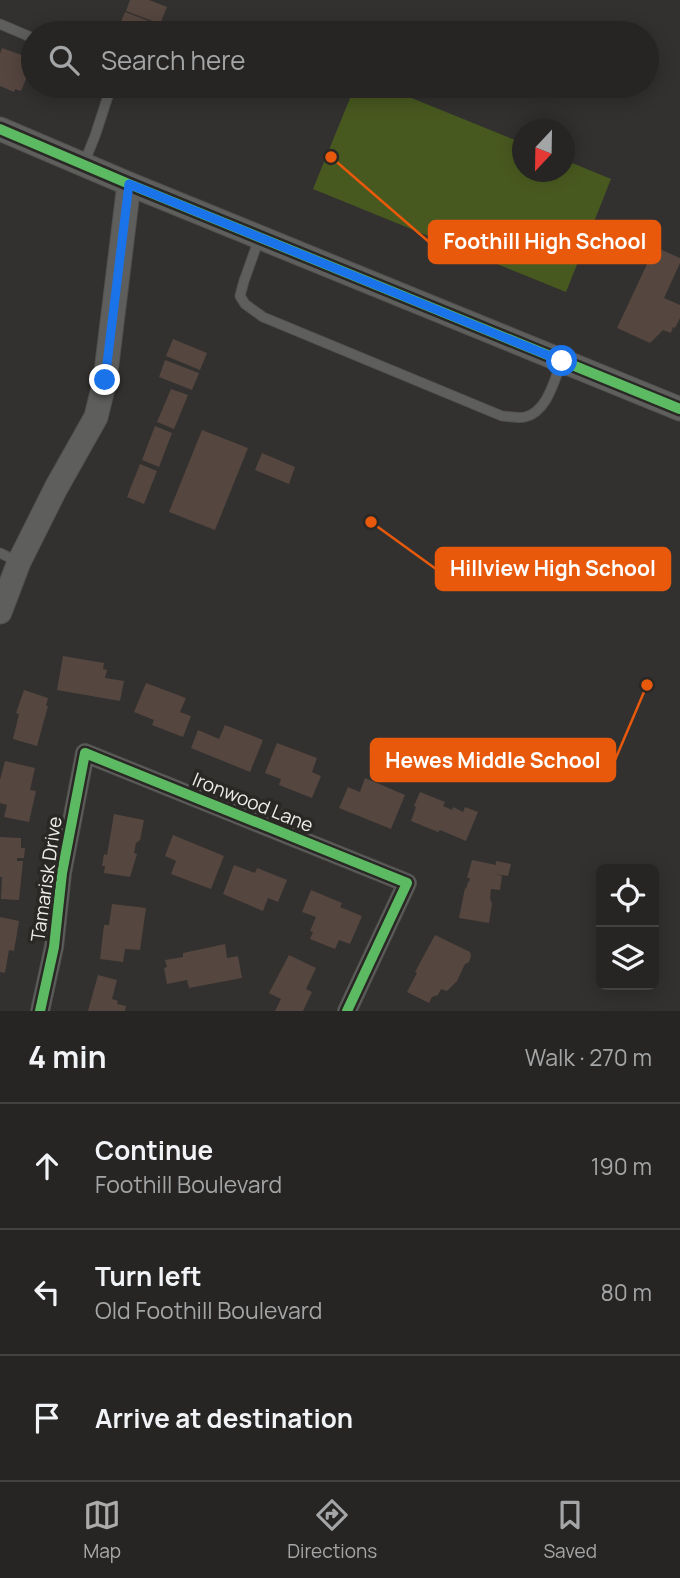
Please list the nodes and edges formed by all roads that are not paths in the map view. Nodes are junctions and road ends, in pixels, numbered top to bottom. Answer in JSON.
{"nodes":[{"id":1,"x":0,"y":24,"type":"edge"},
{"id":2,"x":21,"y":33,"type":"edge"},
{"id":3,"x":108,"y":98,"type":"edge"},
{"id":4,"x":0,"y":129,"type":"edge"},
{"id":5,"x":83,"y":164,"type":"junction"},
{"id":6,"x":129,"y":184,"type":"junction"},
{"id":7,"x":259,"y":237,"type":"junction"},
{"id":8,"x":562,"y":361,"type":"junction"},
{"id":9,"x":680,"y":409,"type":"edge"},
{"id":10,"x":10,"y":558,"type":"edge"},
{"id":11,"x":0,"y":612,"type":"edge"},
{"id":12,"x":85,"y":753,"type":"joint"},
{"id":13,"x":40,"y":1011,"type":"edge"},
{"id":14,"x":347,"y":1011,"type":"edge"}],
"edges":[{"from":1,"to":2,"type":"lane"},
{"from":3,"to":5,"type":"lane"},
{"from":4,"to":5,"type":"street"},
{"from":5,"to":6,"type":"street"},
{"from":6,"to":7,"type":"street"},
{"from":6,"to":10,"type":"street"},
{"from":7,"to":8,"type":"street"},
{"from":7,"to":8,"type":"lane"},
{"from":8,"to":9,"type":"street"},
{"from":10,"to":11,"type":"street"},
{"from":12,"to":13,"type":"street","name":"Tamarisk Drive"},
{"from":12,"to":14,"type":"street","name":"Ironwood Lane"}]}
